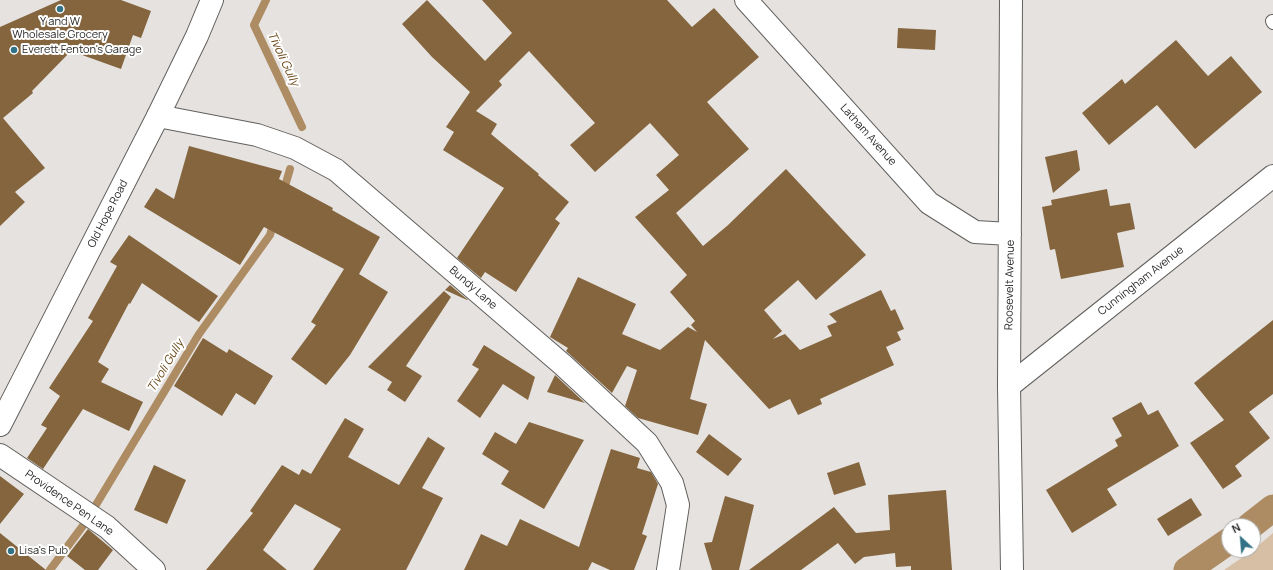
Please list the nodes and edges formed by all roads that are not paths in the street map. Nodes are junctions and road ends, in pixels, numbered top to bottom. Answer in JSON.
{"nodes":[{"id":1,"x":212,"y":0,"type":"edge"},
{"id":2,"x":746,"y":0,"type":"edge"},
{"id":3,"x":1011,"y":0,"type":"edge"},
{"id":4,"x":158,"y":116,"type":"junction"},
{"id":5,"x":1273,"y":176,"type":"edge"},
{"id":6,"x":1010,"y":234,"type":"junction"},
{"id":7,"x":1009,"y":386,"type":"junction"},
{"id":8,"x":0,"y":425,"type":"edge"},
{"id":9,"x":0,"y":455,"type":"edge"},
{"id":10,"x":154,"y":570,"type":"edge"},
{"id":11,"x":668,"y":570,"type":"edge"},
{"id":12,"x":1012,"y":570,"type":"edge"}],
"edges":[{"from":1,"to":4,"type":"street","name":"Old Hope Road"},
{"from":2,"to":6,"type":"street","name":"Latham Avenue"},
{"from":3,"to":6,"type":"street","name":"Roosevelt Avenue"},
{"from":4,"to":8,"type":"street","name":"Old Hope Road"},
{"from":4,"to":11,"type":"street","name":"Bundy Lane"},
{"from":5,"to":7,"type":"street","name":"Cunningham Avenue"},
{"from":6,"to":7,"type":"street","name":"Roosevelt Avenue"},
{"from":7,"to":12,"type":"street","name":"Roosevelt Avenue"},
{"from":9,"to":10,"type":"street","name":"Providence Pen Lane"}]}
